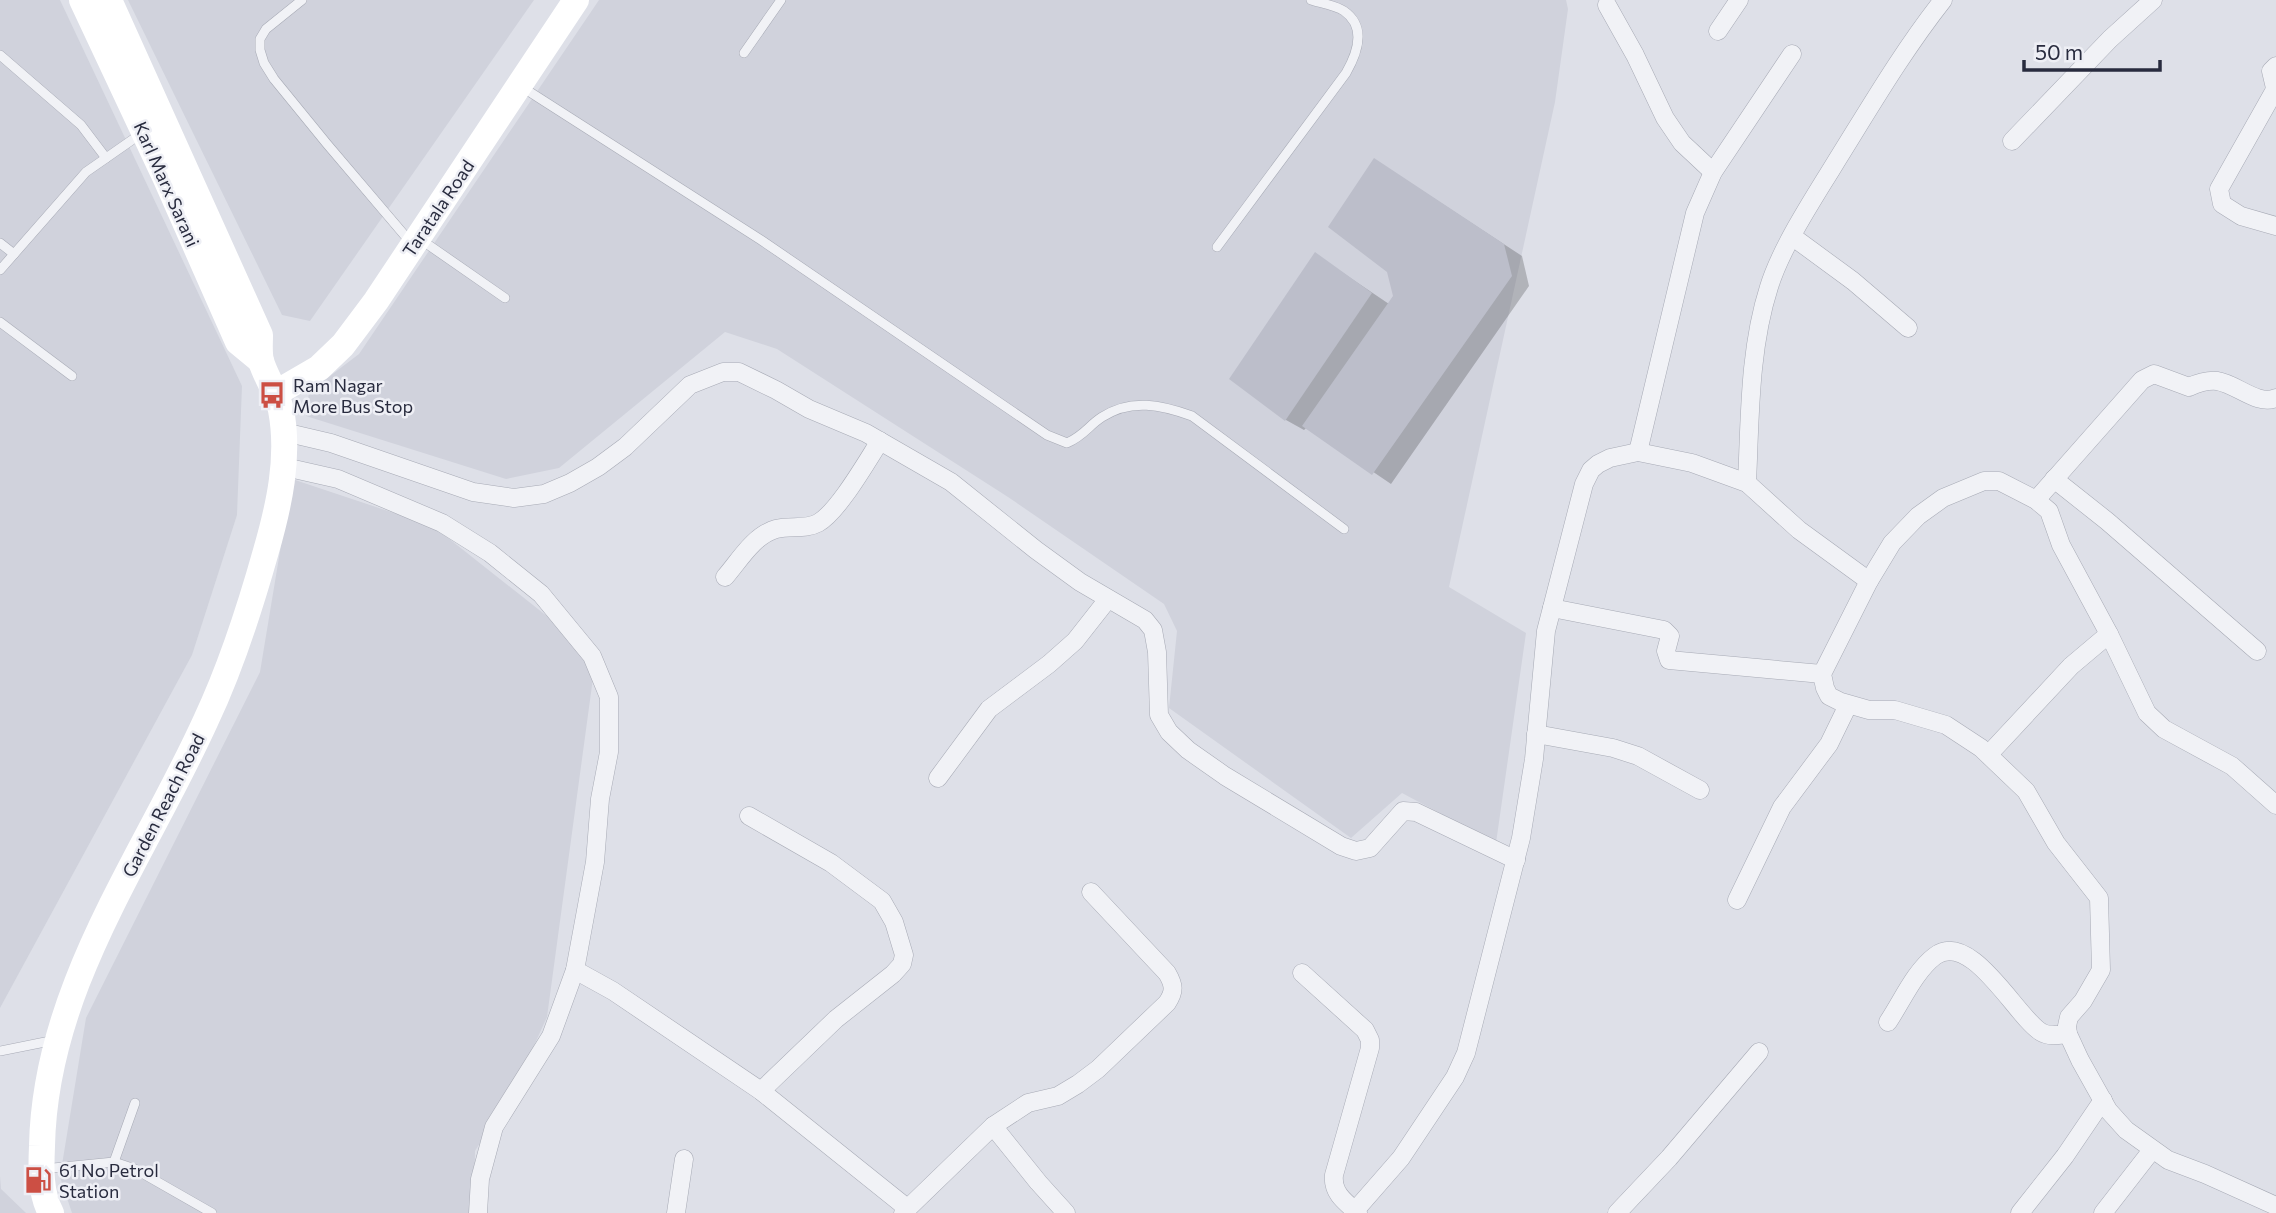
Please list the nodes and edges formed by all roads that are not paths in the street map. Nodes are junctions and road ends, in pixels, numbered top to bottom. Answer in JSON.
{"nodes":[{"id":1,"x":82,"y":0,"type":"edge"},
{"id":2,"x":109,"y":0,"type":"edge"},
{"id":3,"x":302,"y":0,"type":"edge"},
{"id":4,"x":576,"y":0,"type":"edge"},
{"id":5,"x":780,"y":0,"type":"edge"},
{"id":6,"x":1311,"y":0,"type":"edge"},
{"id":7,"x":1739,"y":0,"type":"edge"},
{"id":8,"x":1943,"y":0,"type":"edge"},
{"id":9,"x":2152,"y":0,"type":"edge"},
{"id":10,"x":1607,"y":5,"type":"dead end"},
{"id":11,"x":1718,"y":31,"type":"dead end"},
{"id":12,"x":744,"y":53,"type":"dead end"},
{"id":13,"x":1792,"y":54,"type":"dead end"},
{"id":14,"x":0,"y":55,"type":"edge"},
{"id":15,"x":2276,"y":66,"type":"edge"},
{"id":16,"x":519,"y":85,"type":"junction"},
{"id":17,"x":2276,"y":88,"type":"edge"},
{"id":18,"x":144,"y":132,"type":"junction"},
{"id":19,"x":2012,"y":141,"type":"dead end"},
{"id":20,"x":106,"y":158,"type":"junction"},
{"id":21,"x":1713,"y":172,"type":"junction"},
{"id":22,"x":2276,"y":226,"type":"edge"},
{"id":23,"x":1793,"y":237,"type":"junction"},
{"id":24,"x":416,"y":242,"type":"junction"},
{"id":25,"x":0,"y":243,"type":"edge"},
{"id":26,"x":1217,"y":247,"type":"dead end"},
{"id":27,"x":14,"y":254,"type":"junction"},
{"id":28,"x":0,"y":270,"type":"edge"},
{"id":29,"x":505,"y":298,"type":"dead end"},
{"id":30,"x":0,"y":322,"type":"edge"},
{"id":31,"x":1908,"y":328,"type":"dead end"},
{"id":32,"x":261,"y":361,"type":"junction"},
{"id":33,"x":72,"y":376,"type":"dead end"},
{"id":34,"x":276,"y":393,"type":"junction"},
{"id":35,"x":2276,"y":398,"type":"edge"},
{"id":36,"x":284,"y":432,"type":"junction"},
{"id":37,"x":880,"y":441,"type":"junction"},
{"id":38,"x":1638,"y":452,"type":"junction"},
{"id":39,"x":285,"y":467,"type":"junction"},
{"id":40,"x":2054,"y":479,"type":"junction"},
{"id":41,"x":1748,"y":483,"type":"junction"},
{"id":42,"x":2036,"y":500,"type":"junction"},
{"id":43,"x":1344,"y":529,"type":"dead end"},
{"id":44,"x":725,"y":577,"type":"dead end"},
{"id":45,"x":1869,"y":581,"type":"junction"},
{"id":46,"x":1108,"y":599,"type":"junction"},
{"id":47,"x":1552,"y":608,"type":"junction"},
{"id":48,"x":2109,"y":634,"type":"junction"},
{"id":49,"x":2257,"y":651,"type":"dead end"},
{"id":50,"x":1822,"y":674,"type":"junction"},
{"id":51,"x":1848,"y":705,"type":"junction"},
{"id":52,"x":1536,"y":734,"type":"junction"},
{"id":53,"x":1989,"y":754,"type":"junction"},
{"id":54,"x":938,"y":778,"type":"dead end"},
{"id":55,"x":1700,"y":789,"type":"dead end"},
{"id":56,"x":2276,"y":805,"type":"edge"},
{"id":57,"x":749,"y":816,"type":"dead end"},
{"id":58,"x":1516,"y":860,"type":"junction"},
{"id":59,"x":1091,"y":892,"type":"dead end"},
{"id":60,"x":1737,"y":900,"type":"dead end"},
{"id":61,"x":575,"y":970,"type":"junction"},
{"id":62,"x":1302,"y":973,"type":"dead end"},
{"id":63,"x":1888,"y":1022,"type":"dead end"},
{"id":64,"x":2068,"y":1034,"type":"junction"},
{"id":65,"x":57,"y":1039,"type":"junction"},
{"id":66,"x":0,"y":1051,"type":"edge"},
{"id":67,"x":1759,"y":1052,"type":"dead end"},
{"id":68,"x":761,"y":1091,"type":"junction"},
{"id":69,"x":2103,"y":1100,"type":"junction"},
{"id":70,"x":135,"y":1103,"type":"dead end"},
{"id":71,"x":993,"y":1126,"type":"junction"},
{"id":72,"x":2152,"y":1150,"type":"junction"},
{"id":73,"x":684,"y":1159,"type":"dead end"},
{"id":74,"x":114,"y":1162,"type":"junction"},
{"id":75,"x":41,"y":1169,"type":"junction"},
{"id":76,"x":2276,"y":1206,"type":"edge"},
{"id":77,"x":45,"y":1207,"type":"edge"},
{"id":78,"x":905,"y":1211,"type":"edge"},
{"id":79,"x":1356,"y":1212,"type":"edge"},
{"id":80,"x":212,"y":1213,"type":"edge"},
{"id":81,"x":478,"y":1213,"type":"edge"},
{"id":82,"x":676,"y":1213,"type":"edge"},
{"id":83,"x":1066,"y":1213,"type":"edge"},
{"id":84,"x":1616,"y":1213,"type":"edge"},
{"id":85,"x":2020,"y":1213,"type":"edge"},
{"id":86,"x":2103,"y":1213,"type":"edge"}],
"edges":[{"from":1,"to":18,"type":"main road","name":"Karl Marx Sarani"},
{"from":2,"to":32,"type":"main road","name":"Karl Marx Sarani"},
{"from":3,"to":24,"type":"lane"},
{"from":4,"to":16,"type":"main road","name":"Taratala Road"},
{"from":5,"to":12,"type":"lane"},
{"from":6,"to":26,"type":"lane"},
{"from":7,"to":11,"type":"street"},
{"from":8,"to":23,"type":"street"},
{"from":9,"to":19,"type":"street"},
{"from":10,"to":21,"type":"street"},
{"from":13,"to":21,"type":"street"},
{"from":14,"to":20,"type":"lane"},
{"from":15,"to":17,"type":"street"},
{"from":16,"to":24,"type":"main road","name":"Taratala Road"},
{"from":16,"to":43,"type":"lane"},
{"from":17,"to":22,"type":"street"},
{"from":18,"to":20,"type":"lane"},
{"from":18,"to":32,"type":"main road","name":"Karl Marx Sarani"},
{"from":20,"to":27,"type":"lane"},
{"from":21,"to":38,"type":"street"},
{"from":23,"to":31,"type":"street"},
{"from":23,"to":41,"type":"street"},
{"from":24,"to":29,"type":"lane"},
{"from":24,"to":34,"type":"main road","name":"Taratala Road"},
{"from":25,"to":27,"type":"lane"},
{"from":27,"to":28,"type":"lane"},
{"from":30,"to":33,"type":"lane"},
{"from":32,"to":34,"type":"main road","name":"Karl Marx Sarani"},
{"from":34,"to":36,"type":"main road","name":"Garden Reach Road"},
{"from":35,"to":40,"type":"street"},
{"from":36,"to":37,"type":"street"},
{"from":36,"to":39,"type":"main road","name":"Garden Reach Road"},
{"from":37,"to":44,"type":"street"},
{"from":37,"to":46,"type":"street"},
{"from":38,"to":41,"type":"street"},
{"from":38,"to":47,"type":"street"},
{"from":39,"to":61,"type":"street"},
{"from":39,"to":65,"type":"main road","name":"Garden Reach Road"},
{"from":40,"to":42,"type":"street"},
{"from":40,"to":49,"type":"street"},
{"from":41,"to":45,"type":"street"},
{"from":42,"to":45,"type":"street"},
{"from":42,"to":48,"type":"street"},
{"from":45,"to":50,"type":"street"},
{"from":46,"to":54,"type":"street"},
{"from":46,"to":58,"type":"street"},
{"from":47,"to":50,"type":"street"},
{"from":47,"to":52,"type":"street"},
{"from":48,"to":53,"type":"street"},
{"from":48,"to":56,"type":"street"},
{"from":50,"to":51,"type":"street"},
{"from":51,"to":53,"type":"street"},
{"from":51,"to":60,"type":"street"},
{"from":52,"to":55,"type":"street"},
{"from":52,"to":58,"type":"street"},
{"from":53,"to":64,"type":"street"},
{"from":57,"to":68,"type":"street"},
{"from":58,"to":79,"type":"street"},
{"from":59,"to":71,"type":"street"},
{"from":61,"to":68,"type":"street"},
{"from":61,"to":81,"type":"street"},
{"from":62,"to":79,"type":"street"},
{"from":63,"to":64,"type":"street"},
{"from":64,"to":69,"type":"street"},
{"from":65,"to":66,"type":"lane"},
{"from":65,"to":75,"type":"main road","name":"Garden Reach Road"},
{"from":67,"to":84,"type":"street"},
{"from":68,"to":78,"type":"street"},
{"from":69,"to":72,"type":"street"},
{"from":69,"to":85,"type":"street"},
{"from":70,"to":74,"type":"lane"},
{"from":71,"to":78,"type":"street"},
{"from":71,"to":83,"type":"street"},
{"from":72,"to":76,"type":"street"},
{"from":72,"to":86,"type":"street"},
{"from":73,"to":82,"type":"street"},
{"from":74,"to":75,"type":"lane"},
{"from":74,"to":80,"type":"lane"},
{"from":75,"to":77,"type":"main road","name":"Garden Reach Road"}]}
